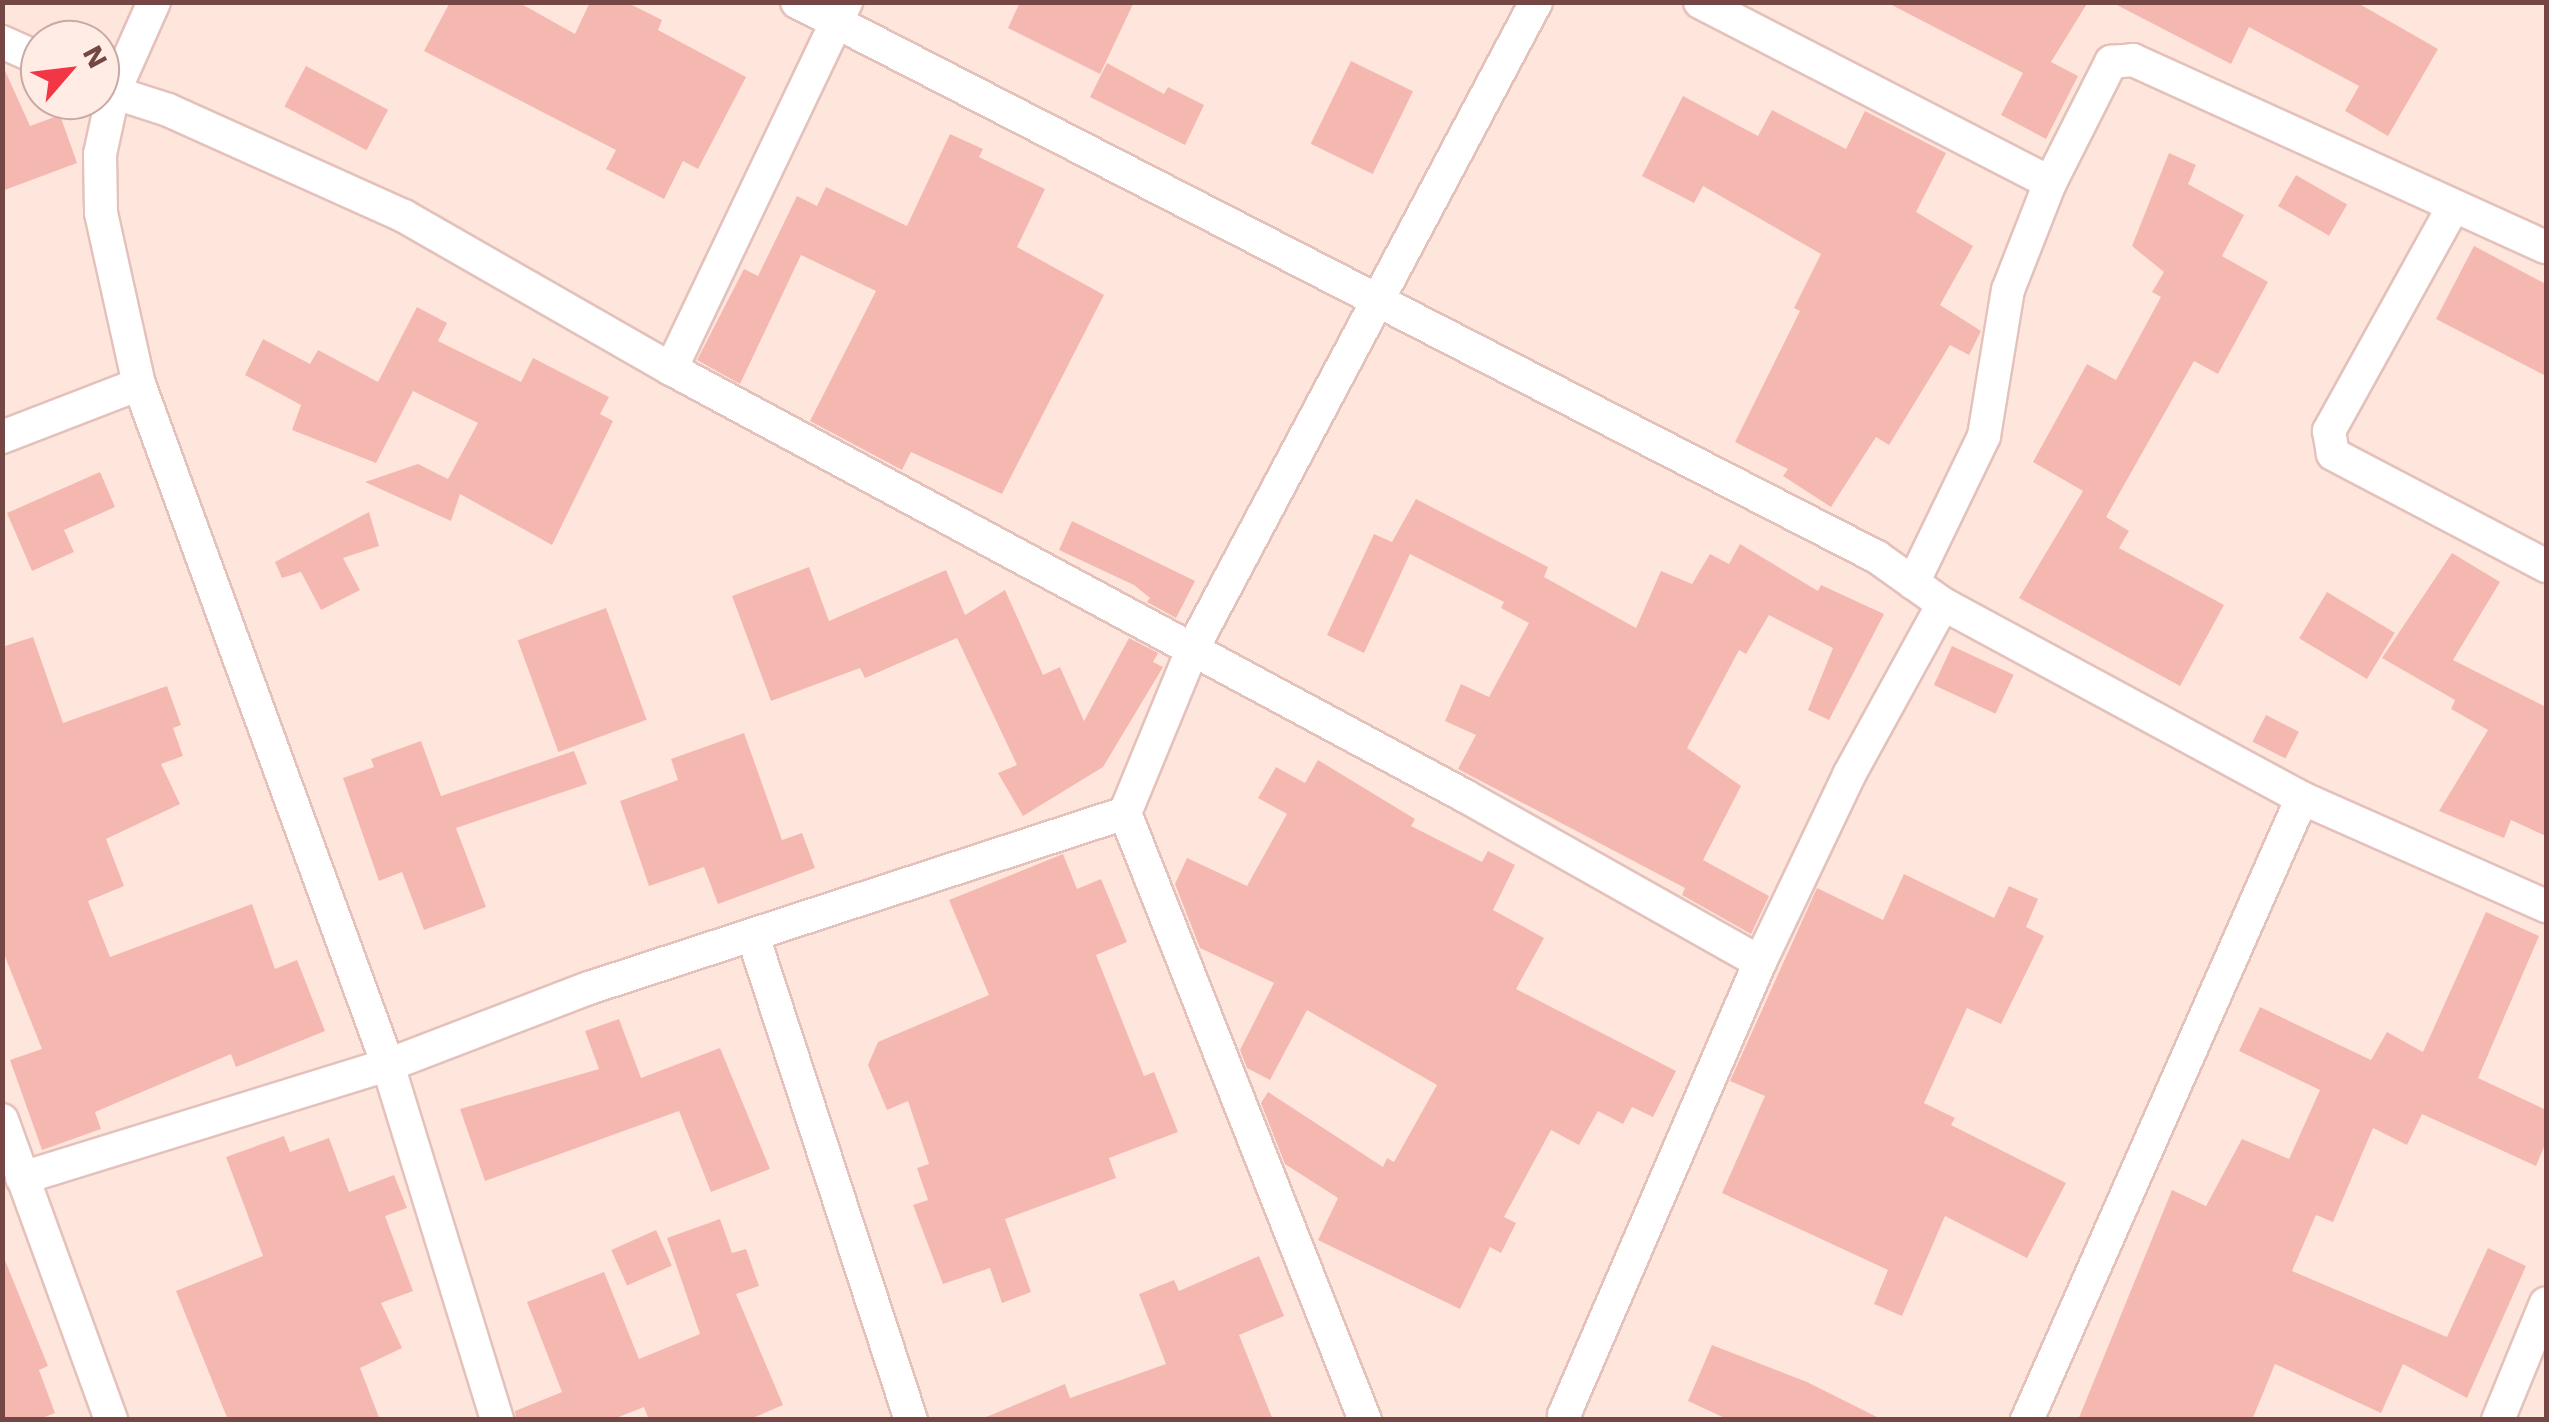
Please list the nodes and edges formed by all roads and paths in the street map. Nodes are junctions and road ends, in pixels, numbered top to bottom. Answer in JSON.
{"nodes":[{"id":1,"x":154,"y":2,"type":"edge"},
{"id":2,"x":797,"y":2,"type":"edge"},
{"id":3,"x":1536,"y":2,"type":"edge"},
{"id":4,"x":1700,"y":2,"type":"edge"},
{"id":5,"x":840,"y":14,"type":"edge"},
{"id":6,"x":120,"y":65,"type":"edge"},
{"id":7,"x":120,"y":95,"type":"edge"},
{"id":8,"x":103,"y":120,"type":"edge"},
{"id":9,"x":2050,"y":183,"type":"junction"},
{"id":10,"x":2452,"y":209,"type":"junction"},
{"id":11,"x":2546,"y":247,"type":"edge"},
{"id":12,"x":1381,"y":299,"type":"junction"},
{"id":13,"x":672,"y":370,"type":"junction"},
{"id":14,"x":139,"y":384,"type":"junction"},
{"id":15,"x":2,"y":437,"type":"edge"},
{"id":16,"x":2546,"y":566,"type":"edge"},
{"id":17,"x":1912,"y":583,"type":"junction"},
{"id":18,"x":1943,"y":604,"type":"junction"},
{"id":19,"x":1193,"y":648,"type":"junction"},
{"id":20,"x":2302,"y":798,"type":"junction"},
{"id":21,"x":1124,"y":813,"type":"junction"},
{"id":22,"x":2546,"y":906,"type":"edge"},
{"id":23,"x":753,"y":936,"type":"junction"},
{"id":24,"x":1760,"y":962,"type":"junction"},
{"id":25,"x":388,"y":1066,"type":"junction"},
{"id":26,"x":2,"y":1120,"type":"edge"},
{"id":27,"x":22,"y":1178,"type":"junction"},
{"id":28,"x":2546,"y":1303,"type":"edge"},
{"id":29,"x":1560,"y":1418,"type":"edge"},
{"id":30,"x":111,"y":1420,"type":"edge"},
{"id":31,"x":497,"y":1420,"type":"edge"},
{"id":32,"x":911,"y":1420,"type":"edge"},
{"id":33,"x":1365,"y":1420,"type":"edge"},
{"id":34,"x":2027,"y":1420,"type":"edge"},
{"id":35,"x":2498,"y":1420,"type":"edge"}],
"edges":[{"from":1,"to":6,"type":"street"},
{"from":2,"to":5,"type":"street"},
{"from":3,"to":12,"type":"street"},
{"from":4,"to":9,"type":"street"},
{"from":5,"to":12,"type":"street"},
{"from":5,"to":13,"type":"street"},
{"from":7,"to":13,"type":"street"},
{"from":8,"to":14,"type":"street"},
{"from":9,"to":10,"type":"street"},
{"from":9,"to":17,"type":"street"},
{"from":10,"to":11,"type":"street"},
{"from":10,"to":16,"type":"street"},
{"from":12,"to":17,"type":"street"},
{"from":12,"to":19,"type":"street"},
{"from":13,"to":19,"type":"street"},
{"from":14,"to":15,"type":"street"},
{"from":14,"to":25,"type":"street"},
{"from":17,"to":18,"type":"street"},
{"from":18,"to":20,"type":"street"},
{"from":18,"to":24,"type":"street"},
{"from":19,"to":21,"type":"street"},
{"from":19,"to":24,"type":"street"},
{"from":20,"to":22,"type":"street"},
{"from":20,"to":34,"type":"street"},
{"from":21,"to":23,"type":"street"},
{"from":21,"to":33,"type":"street"},
{"from":23,"to":25,"type":"street"},
{"from":23,"to":32,"type":"street"},
{"from":24,"to":29,"type":"street"},
{"from":25,"to":27,"type":"street"},
{"from":25,"to":31,"type":"street"},
{"from":26,"to":27,"type":"street"},
{"from":27,"to":30,"type":"street"},
{"from":28,"to":35,"type":"street"}]}
